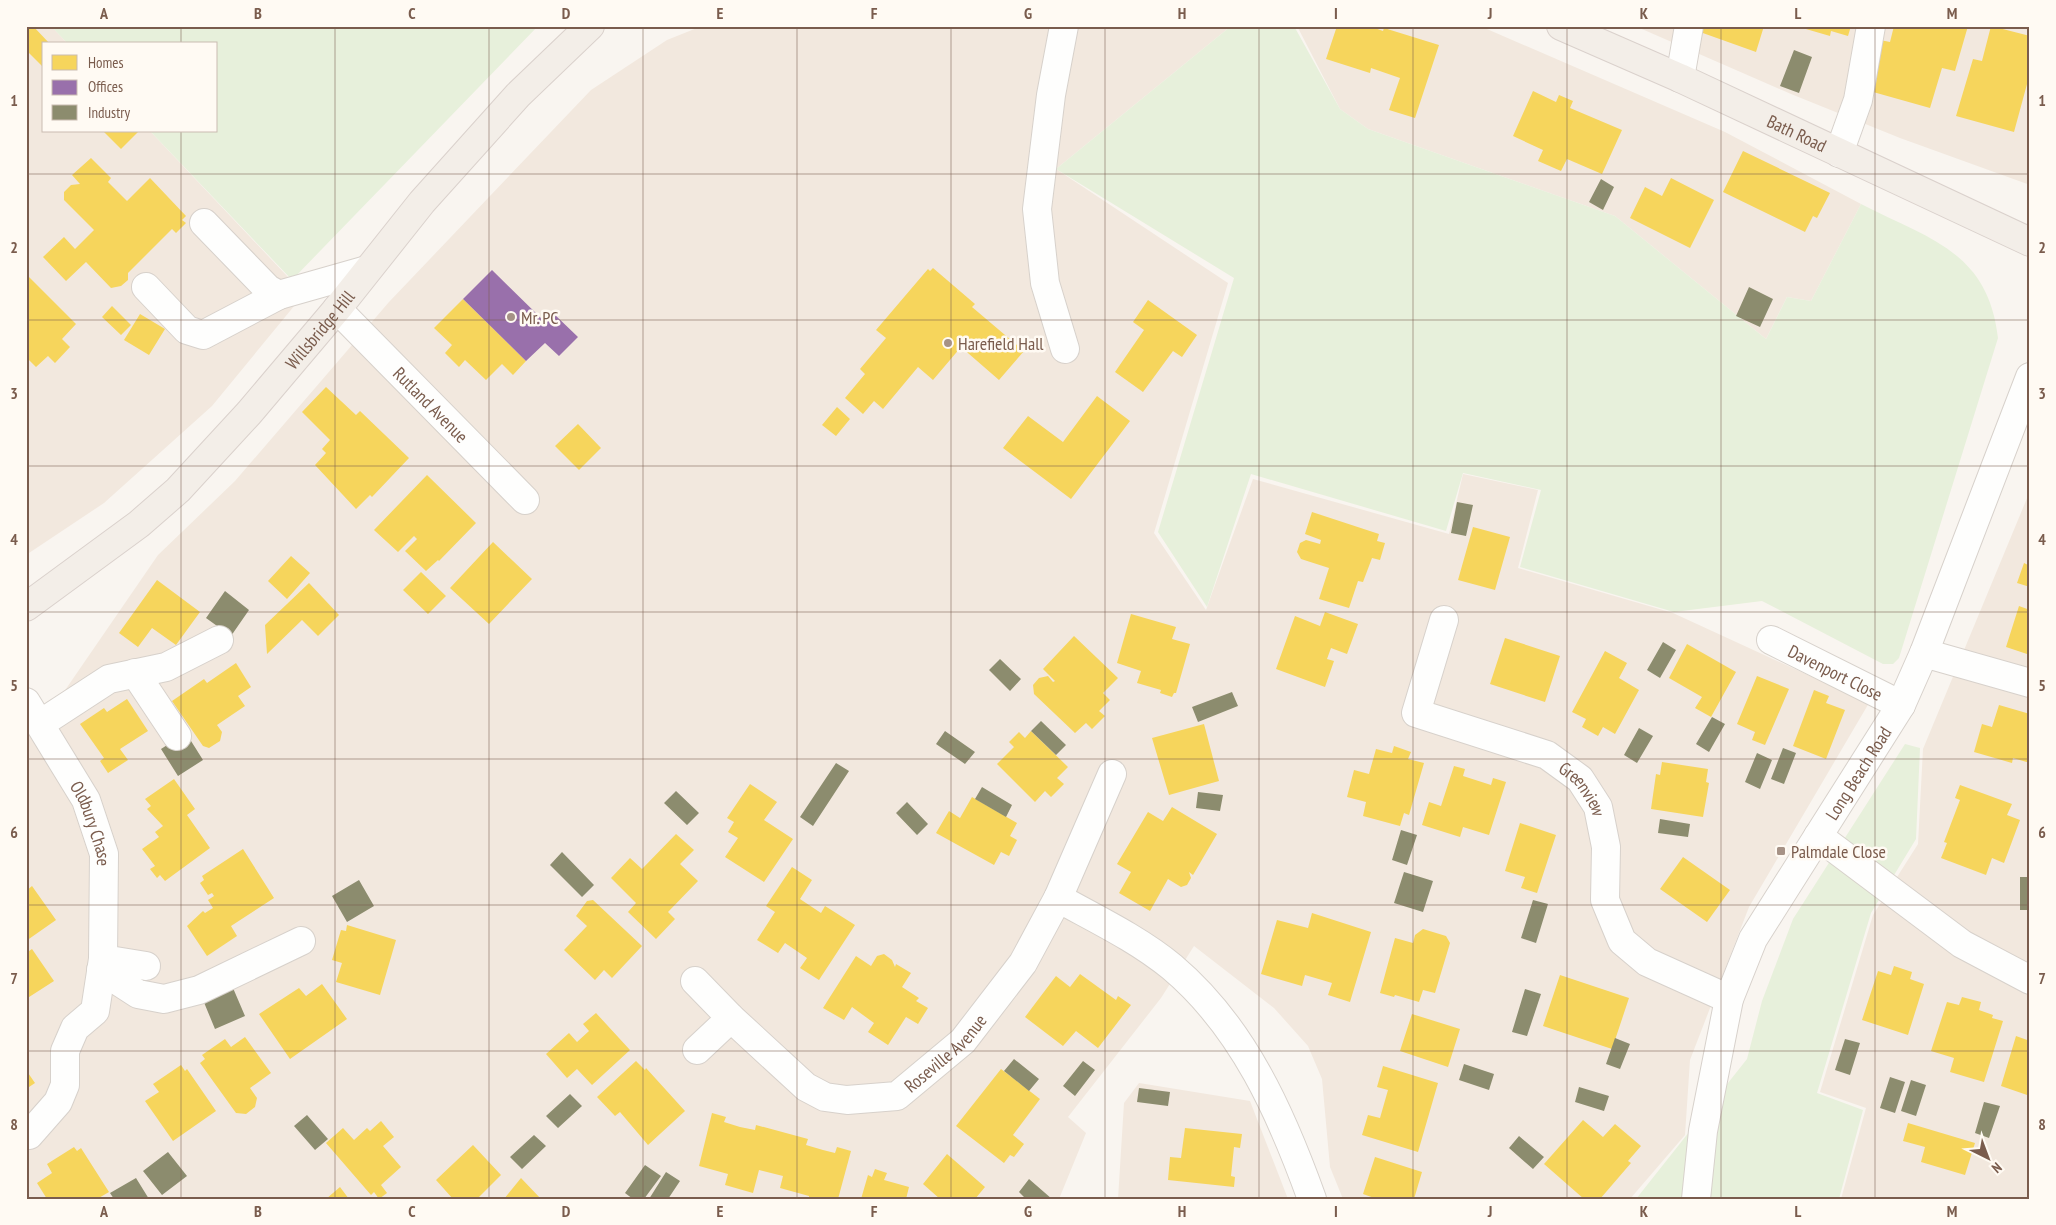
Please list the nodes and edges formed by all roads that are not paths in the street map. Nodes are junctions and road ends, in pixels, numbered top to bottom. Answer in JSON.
{"nodes":[{"id":1,"x":590,"y":26,"type":"edge"},
{"id":2,"x":1064,"y":26,"type":"edge"},
{"id":3,"x":1561,"y":26,"type":"edge"},
{"id":4,"x":1689,"y":26,"type":"edge"},
{"id":5,"x":1871,"y":26,"type":"edge"},
{"id":6,"x":1680,"y":78,"type":"junction"},
{"id":7,"x":1840,"y":153,"type":"junction"},
{"id":8,"x":204,"y":223,"type":"dead end"},
{"id":9,"x":2030,"y":242,"type":"edge"},
{"id":10,"x":367,"y":270,"type":"junction"},
{"id":11,"x":146,"y":287,"type":"dead end"},
{"id":12,"x":279,"y":295,"type":"junction"},
{"id":13,"x":337,"y":309,"type":"junction"},
{"id":14,"x":1065,"y":350,"type":"dead end"},
{"id":15,"x":2030,"y":377,"type":"edge"},
{"id":16,"x":525,"y":500,"type":"dead end"},
{"id":17,"x":26,"y":606,"type":"edge"},
{"id":18,"x":1444,"y":620,"type":"dead end"},
{"id":19,"x":219,"y":640,"type":"dead end"},
{"id":20,"x":1771,"y":640,"type":"dead end"},
{"id":21,"x":1924,"y":653,"type":"junction"},
{"id":22,"x":136,"y":673,"type":"junction"},
{"id":23,"x":2030,"y":683,"type":"edge"},
{"id":24,"x":1901,"y":705,"type":"junction"},
{"id":25,"x":33,"y":713,"type":"edge"},
{"id":26,"x":177,"y":736,"type":"dead end"},
{"id":27,"x":1112,"y":774,"type":"dead end"},
{"id":28,"x":1818,"y":836,"type":"junction"},
{"id":29,"x":1058,"y":898,"type":"junction"},
{"id":30,"x":301,"y":941,"type":"dead end"},
{"id":31,"x":102,"y":964,"type":"junction"},
{"id":32,"x":146,"y":966,"type":"dead end"},
{"id":33,"x":2030,"y":980,"type":"edge"},
{"id":34,"x":695,"y":981,"type":"dead end"},
{"id":35,"x":1729,"y":999,"type":"junction"},
{"id":36,"x":731,"y":1018,"type":"junction"},
{"id":37,"x":698,"y":1050,"type":"dead end"},
{"id":38,"x":29,"y":1135,"type":"dead end"},
{"id":39,"x":1312,"y":1199,"type":"edge"},
{"id":40,"x":1696,"y":1199,"type":"edge"}],
"edges":[{"from":1,"to":10,"type":"main road","name":"Willsbridge Hill"},
{"from":2,"to":14,"type":"street"},
{"from":3,"to":6,"type":"main road","name":"Bath Road"},
{"from":4,"to":6,"type":"street"},
{"from":5,"to":7,"type":"street"},
{"from":6,"to":7,"type":"main road","name":"Bath Road"},
{"from":7,"to":9,"type":"main road","name":"Bath Road"},
{"from":8,"to":12,"type":"street"},
{"from":10,"to":12,"type":"street"},
{"from":10,"to":13,"type":"main road","name":"Willsbridge Hill"},
{"from":11,"to":12,"type":"street"},
{"from":13,"to":16,"type":"street","name":"Rutland Avenue"},
{"from":13,"to":17,"type":"main road","name":"Willsbridge Hill"},
{"from":15,"to":21,"type":"street","name":"Long Beach Road"},
{"from":18,"to":35,"type":"street","name":"Greenview"},
{"from":19,"to":22,"type":"street"},
{"from":20,"to":24,"type":"street","name":"Davenport Close"},
{"from":21,"to":23,"type":"street"},
{"from":21,"to":24,"type":"street","name":"Long Beach Road"},
{"from":22,"to":25,"type":"street"},
{"from":22,"to":26,"type":"street"},
{"from":24,"to":28,"type":"street","name":"Long Beach Road"},
{"from":25,"to":31,"type":"street","name":"Oldbury Chase"},
{"from":27,"to":29,"type":"street","name":"Roseville Avenue"},
{"from":28,"to":33,"type":"street"},
{"from":28,"to":35,"type":"street","name":"Long Beach Road"},
{"from":29,"to":36,"type":"street","name":"Roseville Avenue"},
{"from":29,"to":39,"type":"street"},
{"from":30,"to":31,"type":"street"},
{"from":31,"to":32,"type":"street"},
{"from":31,"to":38,"type":"street","name":"Oldbury Chase"},
{"from":34,"to":36,"type":"street","name":"Roseville Avenue"},
{"from":35,"to":40,"type":"street","name":"Long Beach Road"},
{"from":36,"to":37,"type":"street"}]}
